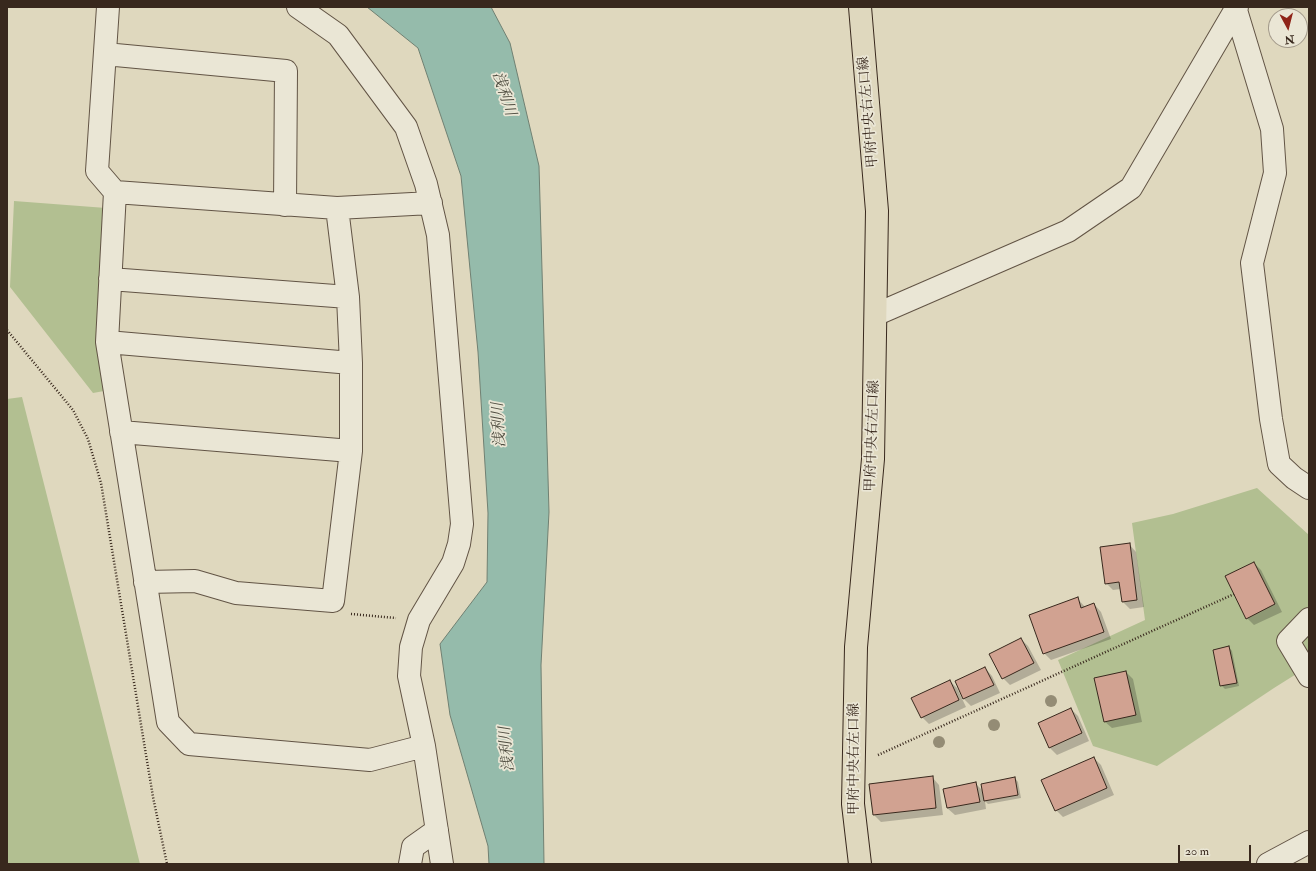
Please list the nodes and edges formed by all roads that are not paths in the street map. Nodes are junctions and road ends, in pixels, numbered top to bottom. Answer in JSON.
{"nodes":[{"id":1,"x":108,"y":7,"type":"edge"},
{"id":2,"x":298,"y":7,"type":"edge"},
{"id":3,"x":860,"y":7,"type":"edge"},
{"id":4,"x":1236,"y":7,"type":"edge"},
{"id":5,"x":105,"y":54,"type":"junction"},
{"id":6,"x":115,"y":192,"type":"junction"},
{"id":7,"x":431,"y":203,"type":"junction"},
{"id":8,"x":285,"y":204,"type":"junction"},
{"id":9,"x":337,"y":208,"type":"junction"},
{"id":10,"x":110,"y":279,"type":"junction"},
{"id":11,"x":348,"y":297,"type":"junction"},
{"id":12,"x":877,"y":314,"type":"junction"},
{"id":13,"x":107,"y":342,"type":"junction"},
{"id":14,"x":351,"y":363,"type":"junction"},
{"id":15,"x":121,"y":432,"type":"junction"},
{"id":16,"x":351,"y":451,"type":"junction"},
{"id":17,"x":1309,"y":488,"type":"edge"},
{"id":18,"x":146,"y":582,"type":"junction"},
{"id":19,"x":1309,"y":619,"type":"edge"},
{"id":20,"x":1309,"y":676,"type":"edge"},
{"id":21,"x":424,"y":746,"type":"junction"},
{"id":22,"x":437,"y":830,"type":"junction"},
{"id":23,"x":1309,"y":842,"type":"edge"},
{"id":24,"x":410,"y":864,"type":"edge"},
{"id":25,"x":442,"y":864,"type":"edge"},
{"id":26,"x":860,"y":864,"type":"edge"},
{"id":27,"x":1268,"y":864,"type":"edge"}],
"edges":[{"from":1,"to":5,"type":"street"},
{"from":2,"to":7,"type":"street"},
{"from":3,"to":12,"type":"main road","name":"甲府中央右左口線"},
{"from":4,"to":12,"type":"street"},
{"from":4,"to":17,"type":"street"},
{"from":5,"to":6,"type":"street"},
{"from":5,"to":8,"type":"street"},
{"from":6,"to":8,"type":"street"},
{"from":6,"to":10,"type":"street"},
{"from":7,"to":9,"type":"street"},
{"from":7,"to":21,"type":"street"},
{"from":8,"to":9,"type":"street"},
{"from":9,"to":11,"type":"street"},
{"from":10,"to":11,"type":"street"},
{"from":10,"to":13,"type":"street"},
{"from":11,"to":14,"type":"street"},
{"from":12,"to":26,"type":"main road","name":"甲府中央右左口線"},
{"from":13,"to":14,"type":"street"},
{"from":13,"to":15,"type":"street"},
{"from":14,"to":16,"type":"street"},
{"from":15,"to":16,"type":"street"},
{"from":15,"to":18,"type":"street"},
{"from":16,"to":18,"type":"street"},
{"from":18,"to":21,"type":"street"},
{"from":19,"to":20,"type":"street"},
{"from":21,"to":22,"type":"street"},
{"from":22,"to":24,"type":"street"},
{"from":22,"to":25,"type":"street"},
{"from":23,"to":27,"type":"street"}]}
